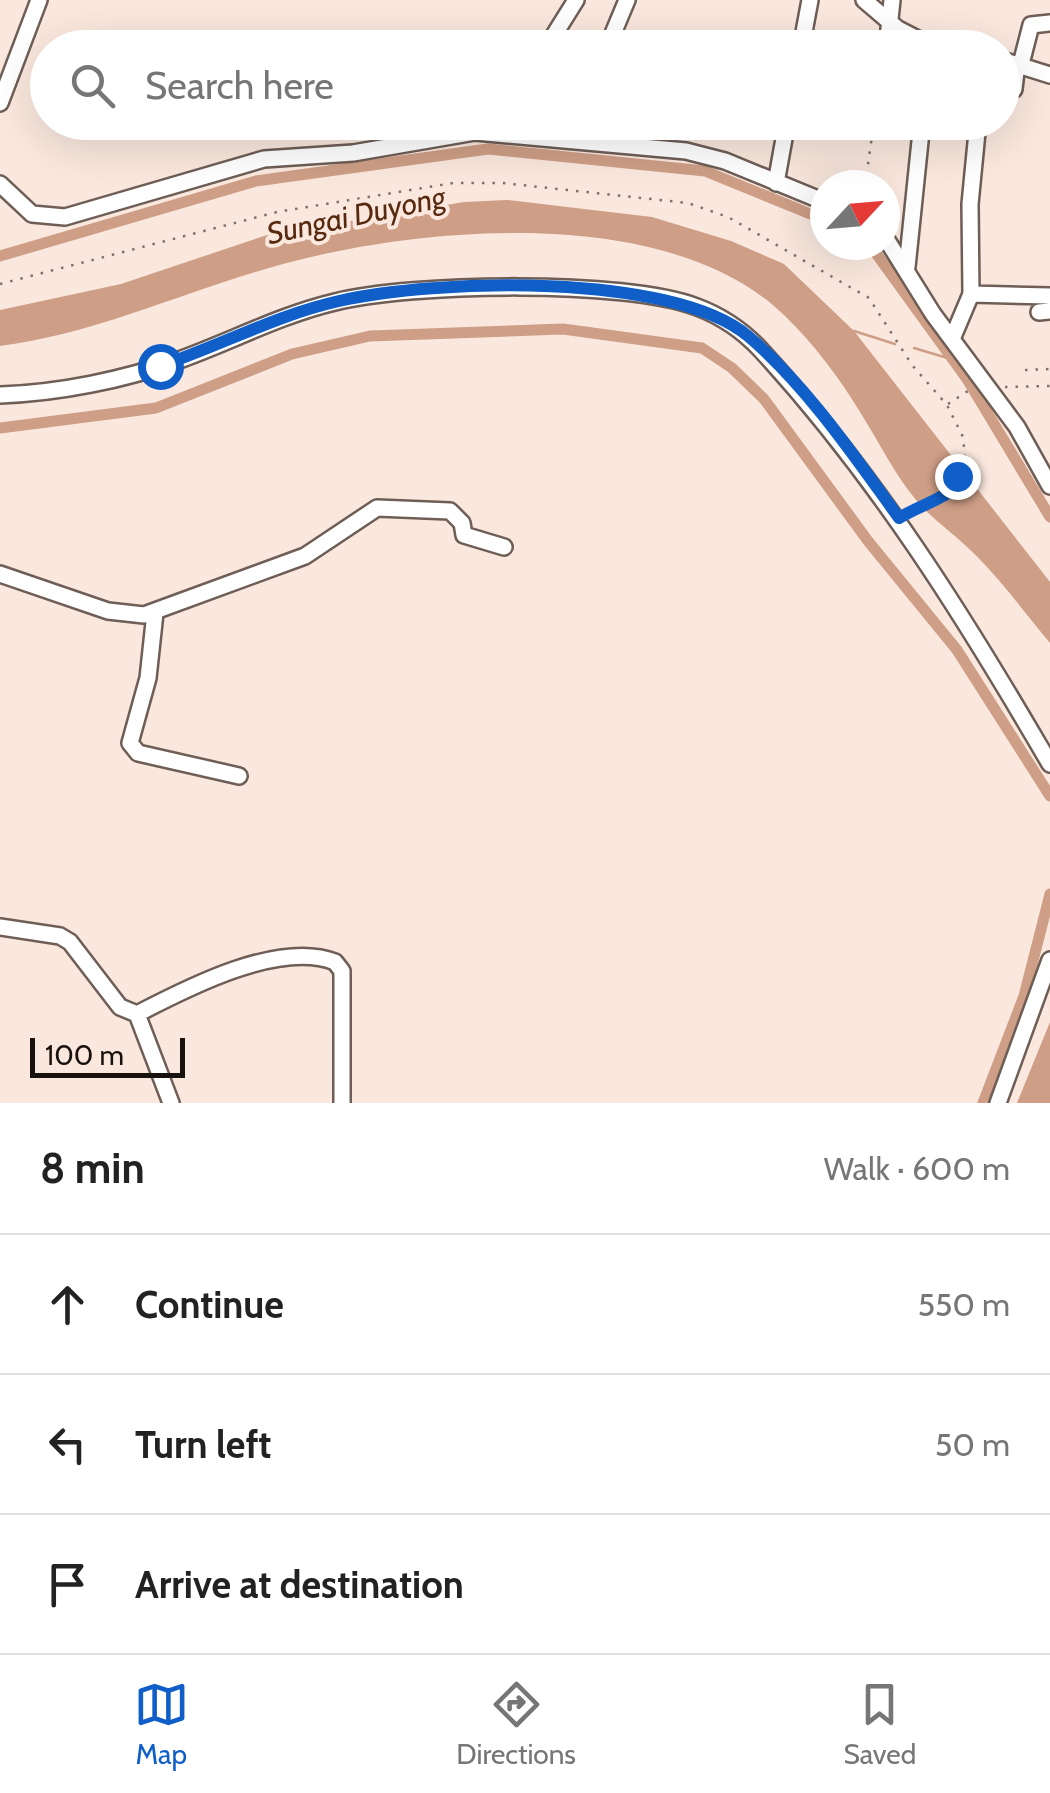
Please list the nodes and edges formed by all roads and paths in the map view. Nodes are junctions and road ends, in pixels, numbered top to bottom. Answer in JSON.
{"nodes":[{"id":1,"x":39,"y":0,"type":"edge"},
{"id":2,"x":576,"y":0,"type":"edge"},
{"id":3,"x":626,"y":0,"type":"edge"},
{"id":4,"x":810,"y":0,"type":"edge"},
{"id":5,"x":864,"y":0,"type":"edge"},
{"id":6,"x":892,"y":0,"type":"edge"},
{"id":7,"x":1050,"y":23,"type":"edge"},
{"id":8,"x":891,"y":24,"type":"junction"},
{"id":9,"x":557,"y":30,"type":"edge"},
{"id":10,"x":614,"y":30,"type":"edge"},
{"id":11,"x":805,"y":30,"type":"edge"},
{"id":12,"x":890,"y":30,"type":"edge"},
{"id":13,"x":902,"y":30,"type":"edge"},
{"id":14,"x":1020,"y":49,"type":"edge"},
{"id":15,"x":1020,"y":64,"type":"edge"},
{"id":16,"x":1050,"y":74,"type":"edge"},
{"id":17,"x":0,"y":103,"type":"edge"},
{"id":18,"x":423,"y":140,"type":"edge"},
{"id":19,"x":560,"y":140,"type":"edge"},
{"id":20,"x":784,"y":140,"type":"edge"},
{"id":21,"x":871,"y":140,"type":"edge"},
{"id":22,"x":920,"y":140,"type":"edge"},
{"id":23,"x":976,"y":140,"type":"edge"},
{"id":24,"x":866,"y":170,"type":"edge"},
{"id":25,"x":776,"y":183,"type":"junction"},
{"id":26,"x":0,"y":184,"type":"edge"},
{"id":27,"x":810,"y":196,"type":"edge"},
{"id":28,"x":900,"y":257,"type":"edge"},
{"id":29,"x":907,"y":267,"type":"junction"},
{"id":30,"x":0,"y":284,"type":"edge"},
{"id":31,"x":972,"y":294,"type":"junction"},
{"id":32,"x":1047,"y":305,"type":"edge"},
{"id":33,"x":952,"y":339,"type":"junction"},
{"id":34,"x":1050,"y":369,"type":"edge"},
{"id":35,"x":1025,"y":370,"type":"dead end"},
{"id":36,"x":1050,"y":386,"type":"edge"},
{"id":37,"x":989,"y":388,"type":"junction"},
{"id":38,"x":964,"y":392,"type":"dead end"},
{"id":39,"x":0,"y":395,"type":"edge"},
{"id":40,"x":947,"y":405,"type":"junction"},
{"id":41,"x":1050,"y":486,"type":"edge"},
{"id":42,"x":899,"y":518,"type":"junction"},
{"id":43,"x":504,"y":547,"type":"dead end"},
{"id":44,"x":0,"y":574,"type":"edge"},
{"id":45,"x":155,"y":613,"type":"junction"},
{"id":46,"x":1050,"y":764,"type":"edge"},
{"id":47,"x":238,"y":776,"type":"dead end"},
{"id":48,"x":0,"y":927,"type":"edge"},
{"id":49,"x":1050,"y":960,"type":"edge"},
{"id":50,"x":136,"y":1014,"type":"junction"},
{"id":51,"x":171,"y":1103,"type":"edge"},
{"id":52,"x":342,"y":1103,"type":"edge"},
{"id":53,"x":998,"y":1103,"type":"edge"}],
"edges":[{"from":1,"to":17,"type":"street"},
{"from":2,"to":9,"type":"street"},
{"from":3,"to":10,"type":"street"},
{"from":4,"to":11,"type":"street"},
{"from":5,"to":8,"type":"street"},
{"from":6,"to":8,"type":"street"},
{"from":7,"to":14,"type":"street"},
{"from":8,"to":12,"type":"street"},
{"from":8,"to":13,"type":"street"},
{"from":15,"to":16,"type":"street"},
{"from":18,"to":26,"type":"street"},
{"from":19,"to":25,"type":"street"},
{"from":20,"to":25,"type":"street"},
{"from":21,"to":24,"type":"path"},
{"from":22,"to":29,"type":"street"},
{"from":23,"to":31,"type":"street"},
{"from":25,"to":27,"type":"street"},
{"from":28,"to":29,"type":"street"},
{"from":29,"to":33,"type":"street"},
{"from":30,"to":40,"type":"path"},
{"from":31,"to":32,"type":"street"},
{"from":31,"to":33,"type":"street"},
{"from":33,"to":37,"type":"street"},
{"from":34,"to":35,"type":"path"},
{"from":36,"to":37,"type":"path"},
{"from":37,"to":41,"type":"street"},
{"from":38,"to":40,"type":"path"},
{"from":39,"to":42,"type":"street"},
{"from":40,"to":42,"type":"path"},
{"from":42,"to":46,"type":"street"},
{"from":43,"to":45,"type":"street"},
{"from":44,"to":45,"type":"street"},
{"from":45,"to":47,"type":"street"},
{"from":48,"to":50,"type":"street"},
{"from":49,"to":53,"type":"street"},
{"from":50,"to":51,"type":"street"},
{"from":50,"to":52,"type":"street"}]}
